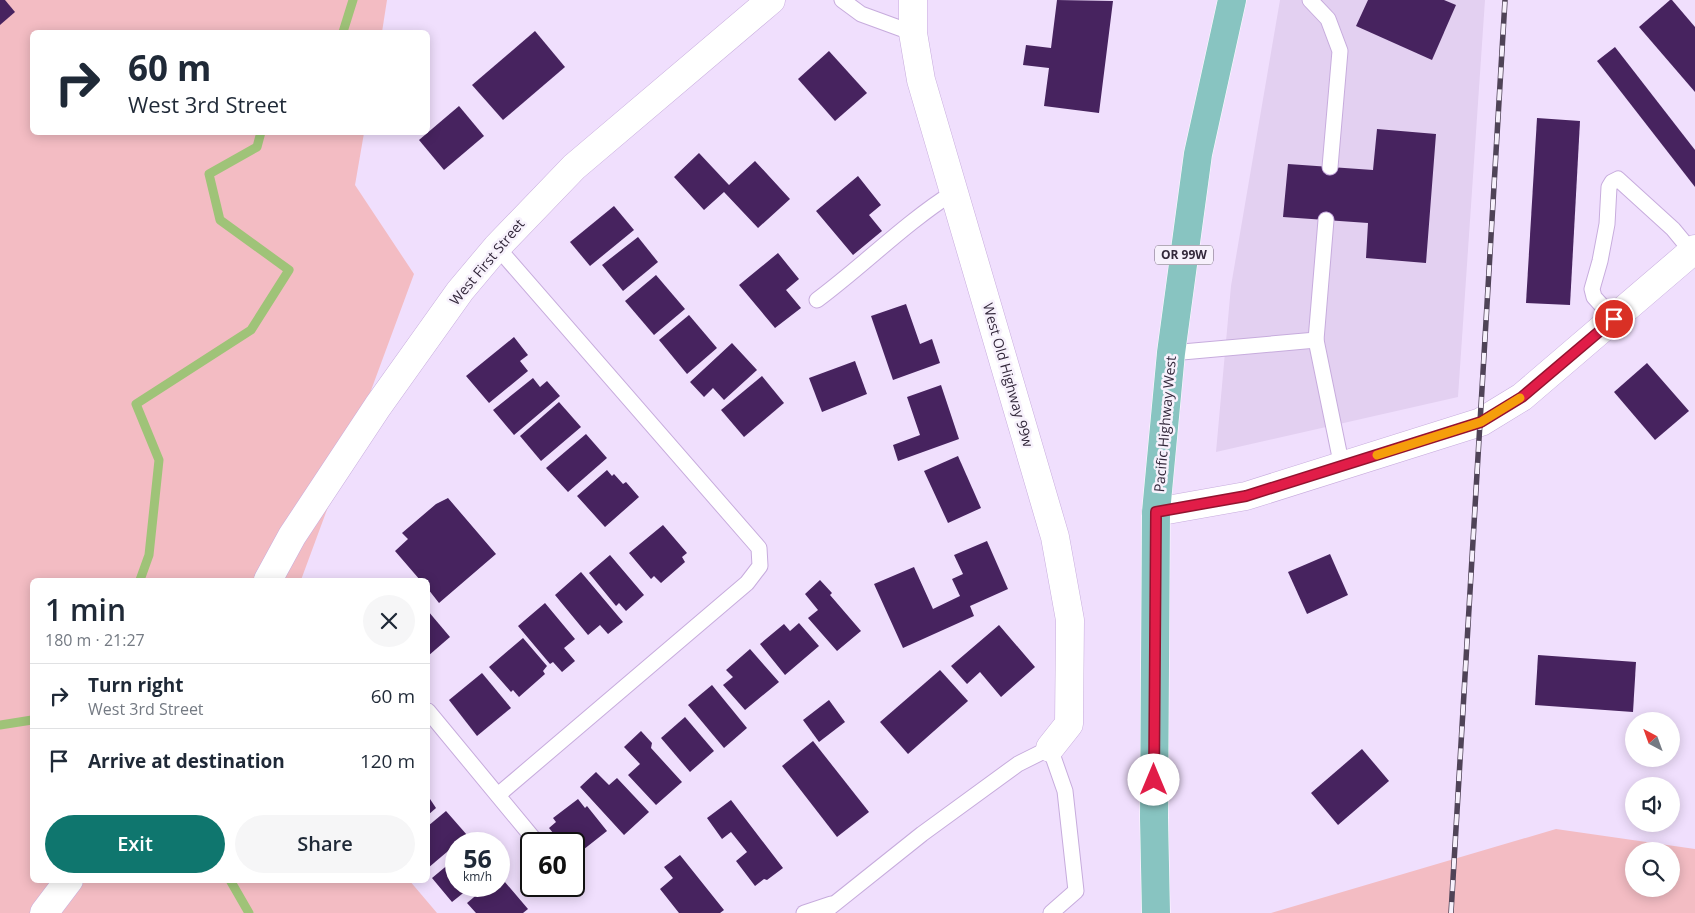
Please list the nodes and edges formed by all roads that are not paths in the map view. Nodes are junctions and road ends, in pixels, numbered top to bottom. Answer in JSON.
{"nodes":[{"id":1,"x":770,"y":0,"type":"edge"},
{"id":2,"x":842,"y":0,"type":"edge"},
{"id":3,"x":912,"y":0,"type":"edge"},
{"id":4,"x":1232,"y":0,"type":"edge"},
{"id":5,"x":1310,"y":0,"type":"edge"},
{"id":6,"x":913,"y":33,"type":"junction"},
{"id":7,"x":1330,"y":167,"type":"dead end"},
{"id":8,"x":954,"y":192,"type":"junction"},
{"id":9,"x":1326,"y":220,"type":"dead end"},
{"id":10,"x":498,"y":247,"type":"junction"},
{"id":11,"x":1694,"y":251,"type":"edge"},
{"id":12,"x":818,"y":300,"type":"dead end"},
{"id":13,"x":1614,"y":319,"type":"junction"},
{"id":14,"x":1316,"y":340,"type":"junction"},
{"id":15,"x":1171,"y":353,"type":"junction"},
{"id":16,"x":1342,"y":467,"type":"junction"},
{"id":17,"x":1156,"y":512,"type":"junction"},
{"id":18,"x":269,"y":578,"type":"edge"},
{"id":19,"x":430,"y":712,"type":"edge"},
{"id":20,"x":1050,"y":748,"type":"junction"},
{"id":21,"x":498,"y":795,"type":"junction"},
{"id":22,"x":528,"y":832,"type":"edge"},
{"id":23,"x":836,"y":902,"type":"junction"},
{"id":24,"x":804,"y":913,"type":"edge"},
{"id":25,"x":823,"y":913,"type":"edge"},
{"id":26,"x":1050,"y":913,"type":"edge"},
{"id":27,"x":1156,"y":913,"type":"edge"}],
"edges":[{"from":1,"to":10,"type":"street","name":"West First Street"},
{"from":2,"to":6,"type":"lane"},
{"from":3,"to":6,"type":"street","name":"West Old Highway 99w"},
{"from":4,"to":15,"type":"main road","name":"Pacific Highway West","number":"OR 99W"},
{"from":5,"to":7,"type":"lane"},
{"from":6,"to":8,"type":"street","name":"West Old Highway 99w"},
{"from":8,"to":12,"type":"lane"},
{"from":8,"to":20,"type":"street","name":"West Old Highway 99w"},
{"from":9,"to":14,"type":"lane"},
{"from":10,"to":18,"type":"street","name":"West First Street"},
{"from":10,"to":21,"type":"lane"},
{"from":11,"to":13,"type":"street"},
{"from":11,"to":13,"type":"lane"},
{"from":13,"to":16,"type":"street"},
{"from":14,"to":15,"type":"lane"},
{"from":14,"to":16,"type":"lane"},
{"from":15,"to":17,"type":"main road","name":"Pacific Highway West","number":"OR 99W"},
{"from":16,"to":17,"type":"street"},
{"from":17,"to":27,"type":"main road","name":"Pacific Highway West","number":"OR 99W"},
{"from":19,"to":21,"type":"lane"},
{"from":20,"to":23,"type":"lane"},
{"from":20,"to":26,"type":"lane"},
{"from":21,"to":22,"type":"lane"},
{"from":23,"to":24,"type":"lane"},
{"from":23,"to":25,"type":"lane"}]}
